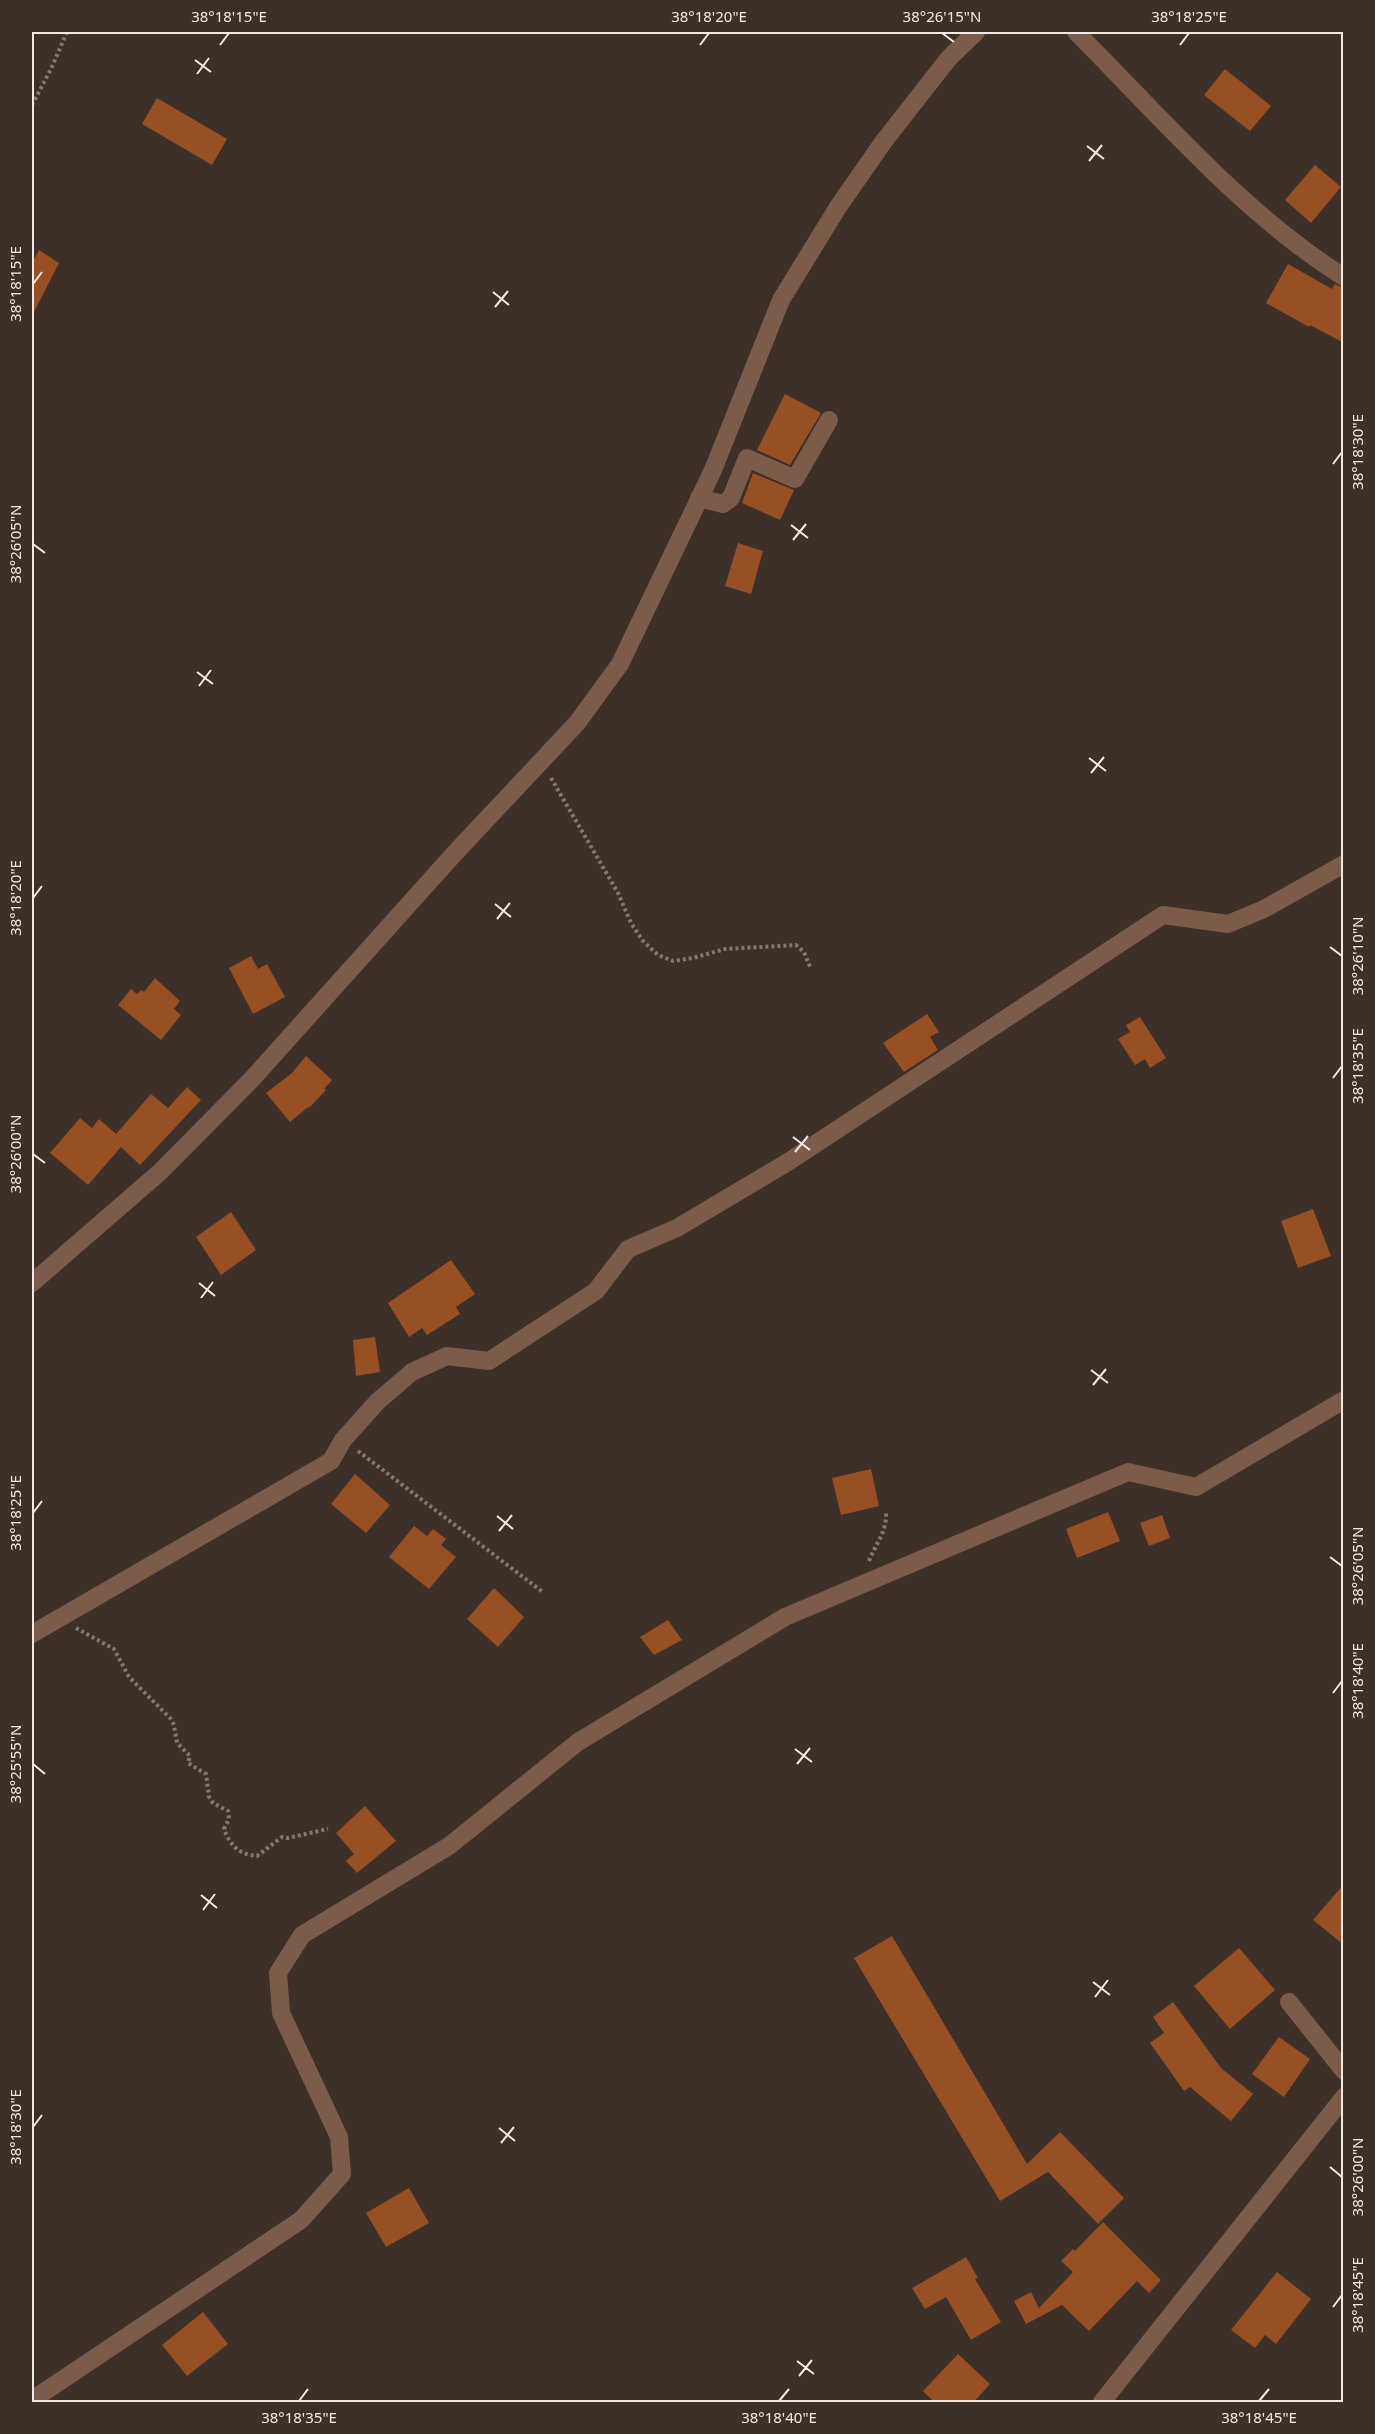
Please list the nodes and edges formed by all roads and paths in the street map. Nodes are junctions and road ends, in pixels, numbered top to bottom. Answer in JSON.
{"nodes":[{"id":1,"x":67,"y":32,"type":"edge"},
{"id":2,"x":976,"y":32,"type":"edge"},
{"id":3,"x":1076,"y":32,"type":"edge"},
{"id":4,"x":32,"y":105,"type":"edge"},
{"id":5,"x":1344,"y":277,"type":"edge"},
{"id":6,"x":829,"y":420,"type":"dead end"},
{"id":7,"x":699,"y":498,"type":"junction"},
{"id":8,"x":541,"y":761,"type":"junction"},
{"id":9,"x":1344,"y":864,"type":"edge"},
{"id":10,"x":811,"y":969,"type":"dead end"},
{"id":11,"x":32,"y":1283,"type":"edge"},
{"id":12,"x":1344,"y":1400,"type":"edge"},
{"id":13,"x":343,"y":1440,"type":"junction"},
{"id":14,"x":886,"y":1512,"type":"dead end"},
{"id":15,"x":869,"y":1581,"type":"junction"},
{"id":16,"x":544,"y":1593,"type":"dead end"},
{"id":17,"x":70,"y":1613,"type":"junction"},
{"id":18,"x":32,"y":1634,"type":"edge"},
{"id":19,"x":328,"y":1829,"type":"dead end"},
{"id":20,"x":1289,"y":2002,"type":"dead end"},
{"id":21,"x":1344,"y":2070,"type":"edge"},
{"id":22,"x":1344,"y":2097,"type":"edge"},
{"id":23,"x":32,"y":2400,"type":"edge"},
{"id":24,"x":1102,"y":2403,"type":"edge"}],
"edges":[{"from":1,"to":4,"type":"path"},
{"from":2,"to":7,"type":"street"},
{"from":3,"to":5,"type":"street"},
{"from":6,"to":7,"type":"street"},
{"from":7,"to":8,"type":"street"},
{"from":8,"to":10,"type":"path"},
{"from":8,"to":11,"type":"street"},
{"from":9,"to":13,"type":"street"},
{"from":12,"to":15,"type":"street"},
{"from":13,"to":16,"type":"path"},
{"from":13,"to":17,"type":"street"},
{"from":14,"to":15,"type":"path"},
{"from":15,"to":23,"type":"street"},
{"from":17,"to":18,"type":"street"},
{"from":17,"to":19,"type":"path"},
{"from":20,"to":21,"type":"street"},
{"from":22,"to":24,"type":"street"}]}
